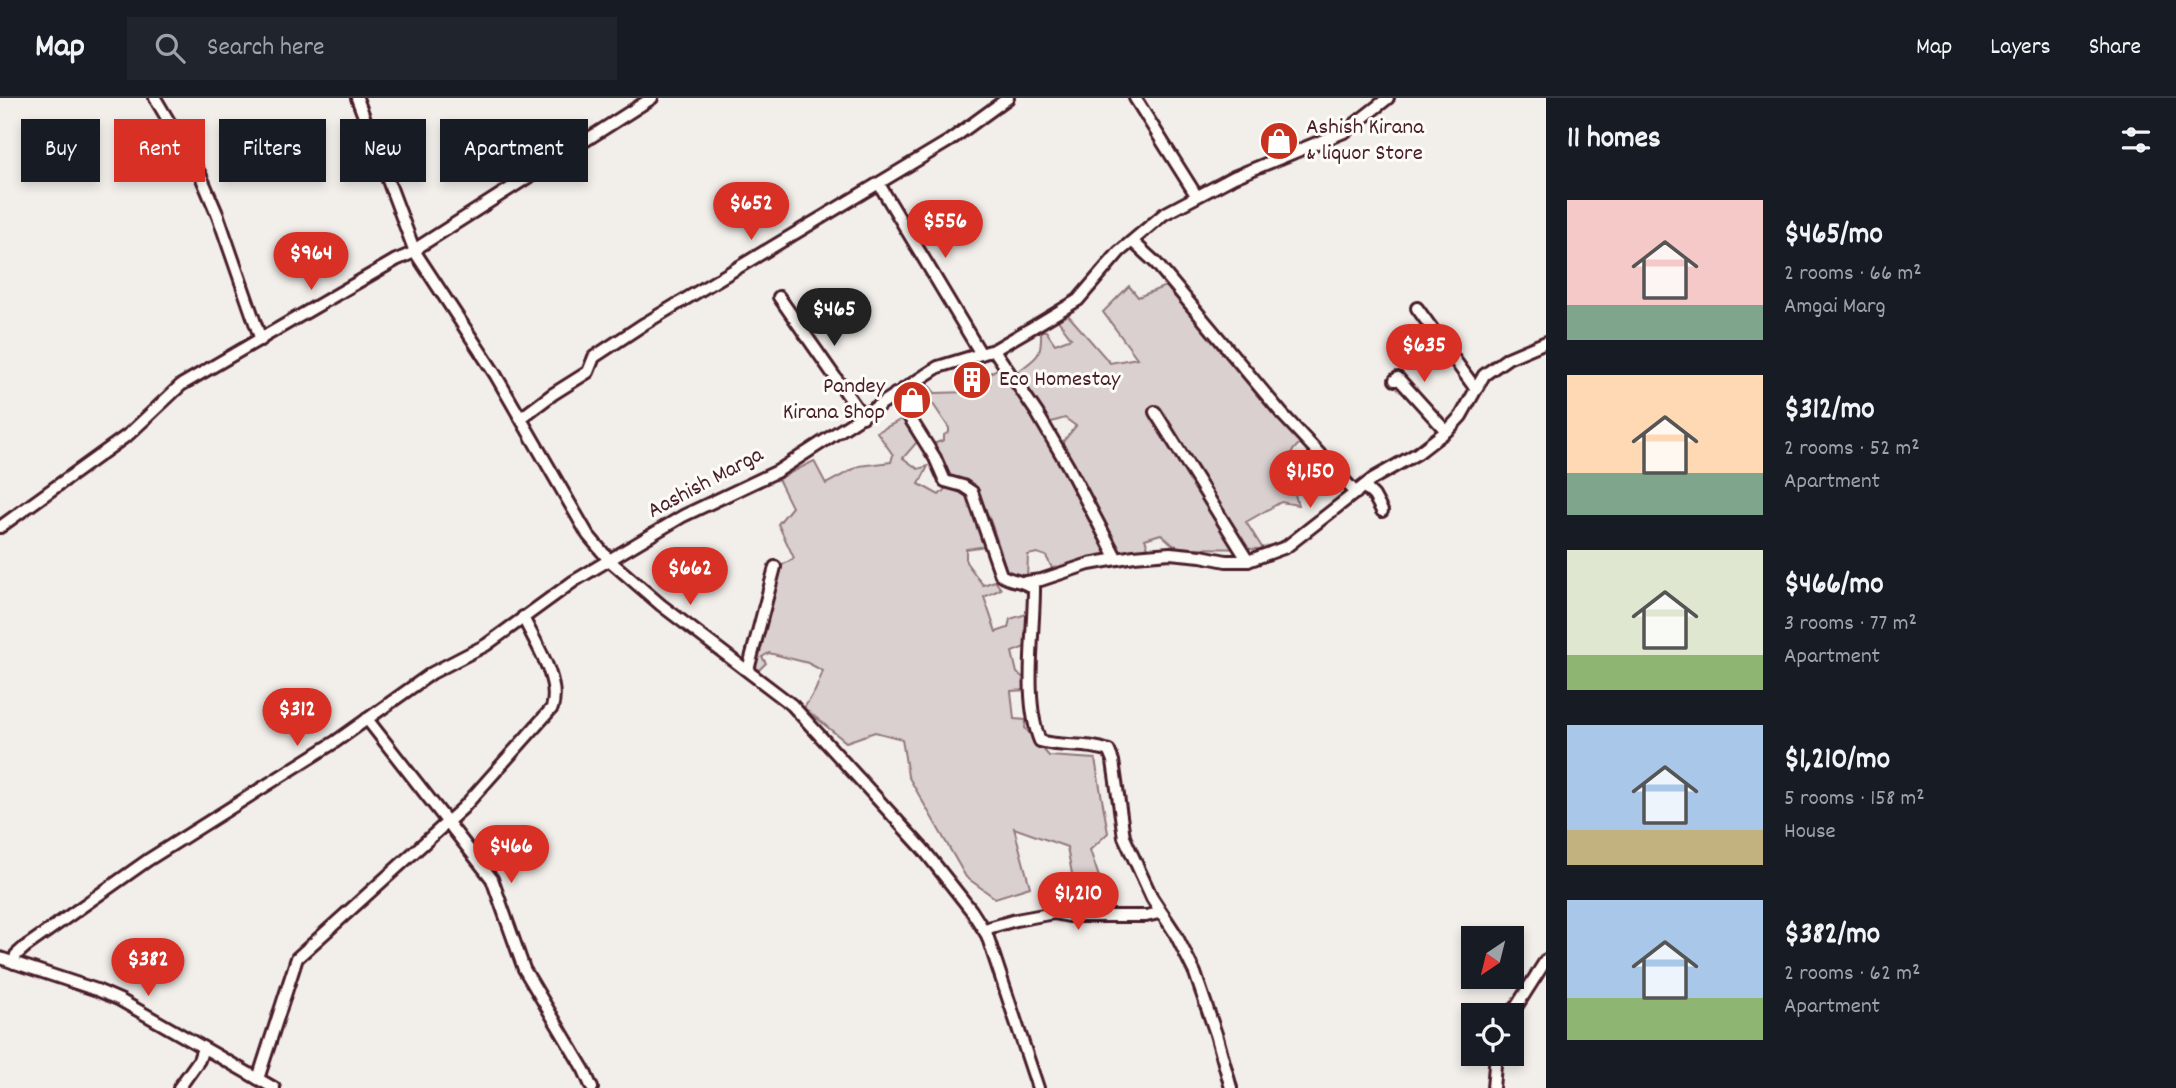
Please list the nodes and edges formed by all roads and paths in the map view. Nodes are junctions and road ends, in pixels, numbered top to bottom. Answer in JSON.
{"nodes":[{"id":1,"x":155,"y":98,"type":"edge"},
{"id":2,"x":357,"y":98,"type":"edge"},
{"id":3,"x":652,"y":98,"type":"edge"},
{"id":4,"x":1008,"y":98,"type":"edge"},
{"id":5,"x":1135,"y":98,"type":"edge"},
{"id":6,"x":1388,"y":98,"type":"edge"},
{"id":7,"x":879,"y":184,"type":"junction"},
{"id":8,"x":1196,"y":195,"type":"junction"},
{"id":9,"x":1133,"y":242,"type":"junction"},
{"id":10,"x":415,"y":252,"type":"junction"},
{"id":11,"x":779,"y":297,"type":"dead end"},
{"id":12,"x":1417,"y":308,"type":"dead end"},
{"id":13,"x":261,"y":340,"type":"junction"},
{"id":14,"x":1546,"y":342,"type":"edge"},
{"id":15,"x":994,"y":350,"type":"junction"},
{"id":16,"x":981,"y":354,"type":"junction"},
{"id":17,"x":1395,"y":380,"type":"dead end"},
{"id":18,"x":1475,"y":388,"type":"junction"},
{"id":19,"x":895,"y":394,"type":"junction"},
{"id":20,"x":1155,"y":412,"type":"dead end"},
{"id":21,"x":863,"y":416,"type":"junction"},
{"id":22,"x":521,"y":418,"type":"junction"},
{"id":23,"x":1446,"y":431,"type":"junction"},
{"id":24,"x":1360,"y":490,"type":"junction"},
{"id":25,"x":1382,"y":511,"type":"dead end"},
{"id":26,"x":0,"y":527,"type":"edge"},
{"id":27,"x":1117,"y":559,"type":"junction"},
{"id":28,"x":610,"y":561,"type":"junction"},
{"id":29,"x":1248,"y":561,"type":"junction"},
{"id":30,"x":775,"y":567,"type":"dead end"},
{"id":31,"x":1026,"y":582,"type":"junction"},
{"id":32,"x":523,"y":617,"type":"junction"},
{"id":33,"x":748,"y":670,"type":"junction"},
{"id":34,"x":367,"y":719,"type":"junction"},
{"id":35,"x":448,"y":821,"type":"junction"},
{"id":36,"x":1164,"y":915,"type":"junction"},
{"id":37,"x":986,"y":933,"type":"junction"},
{"id":38,"x":0,"y":958,"type":"edge"},
{"id":39,"x":1546,"y":960,"type":"edge"},
{"id":40,"x":14,"y":962,"type":"junction"},
{"id":41,"x":1519,"y":1003,"type":"edge"},
{"id":42,"x":203,"y":1048,"type":"junction"},
{"id":43,"x":1495,"y":1066,"type":"edge"},
{"id":44,"x":258,"y":1079,"type":"junction"},
{"id":45,"x":179,"y":1088,"type":"edge"},
{"id":46,"x":274,"y":1088,"type":"edge"},
{"id":47,"x":592,"y":1088,"type":"edge"},
{"id":48,"x":1038,"y":1088,"type":"edge"},
{"id":49,"x":1231,"y":1088,"type":"edge"},
{"id":50,"x":1493,"y":1088,"type":"edge"}],
"edges":[{"from":1,"to":13,"type":"street"},
{"from":2,"to":10,"type":"street"},
{"from":3,"to":10,"type":"street"},
{"from":4,"to":7,"type":"street"},
{"from":5,"to":8,"type":"street"},
{"from":6,"to":8,"type":"street","name":"Aashish Marga"},
{"from":7,"to":16,"type":"street"},
{"from":7,"to":22,"type":"street"},
{"from":8,"to":9,"type":"street","name":"Aashish Marga"},
{"from":9,"to":15,"type":"street","name":"Aashish Marga"},
{"from":9,"to":24,"type":"street"},
{"from":10,"to":13,"type":"street"},
{"from":10,"to":22,"type":"street"},
{"from":11,"to":21,"type":"street"},
{"from":12,"to":18,"type":"street"},
{"from":13,"to":26,"type":"street"},
{"from":14,"to":18,"type":"street"},
{"from":15,"to":16,"type":"street","name":"Aashish Marga"},
{"from":15,"to":27,"type":"street"},
{"from":16,"to":19,"type":"street","name":"Aashish Marga"},
{"from":17,"to":23,"type":"street"},
{"from":18,"to":23,"type":"street"},
{"from":19,"to":21,"type":"street","name":"Aashish Marga"},
{"from":19,"to":31,"type":"street"},
{"from":20,"to":29,"type":"street"},
{"from":21,"to":28,"type":"street","name":"Aashish Marga"},
{"from":22,"to":28,"type":"street"},
{"from":23,"to":24,"type":"street"},
{"from":24,"to":25,"type":"street"},
{"from":24,"to":29,"type":"street"},
{"from":27,"to":29,"type":"street"},
{"from":27,"to":31,"type":"street"},
{"from":28,"to":32,"type":"street","name":"Aashish Marga"},
{"from":28,"to":33,"type":"street"},
{"from":30,"to":33,"type":"street"},
{"from":31,"to":36,"type":"street"},
{"from":32,"to":34,"type":"street","name":"Aashish Marga"},
{"from":32,"to":35,"type":"street"},
{"from":33,"to":37,"type":"street"},
{"from":34,"to":35,"type":"street"},
{"from":34,"to":40,"type":"street","name":"Aashish Marga"},
{"from":35,"to":44,"type":"street"},
{"from":35,"to":47,"type":"street"},
{"from":36,"to":37,"type":"street"},
{"from":36,"to":49,"type":"street"},
{"from":37,"to":48,"type":"street"},
{"from":38,"to":40,"type":"street"},
{"from":39,"to":41,"type":"street"},
{"from":40,"to":42,"type":"street"},
{"from":42,"to":44,"type":"street"},
{"from":42,"to":45,"type":"street"},
{"from":43,"to":50,"type":"street"},
{"from":44,"to":46,"type":"street"}]}
